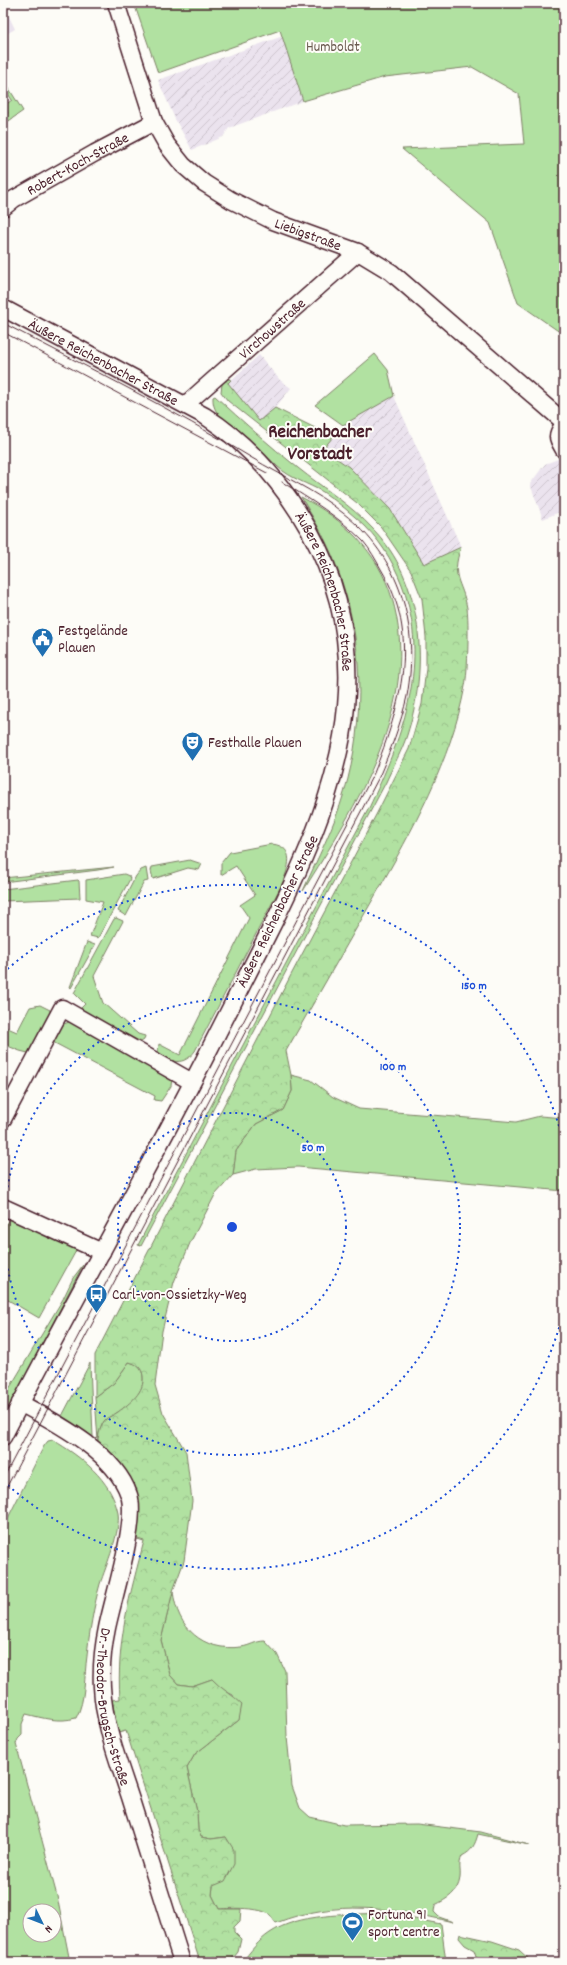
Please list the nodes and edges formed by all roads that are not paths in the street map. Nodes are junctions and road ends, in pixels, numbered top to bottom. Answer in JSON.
{"nodes":[{"id":1,"x":116,"y":3,"type":"edge"},
{"id":2,"x":154,"y":122,"type":"junction"},
{"id":3,"x":3,"y":208,"type":"edge"},
{"id":4,"x":358,"y":252,"type":"junction"},
{"id":5,"x":3,"y":308,"type":"edge"},
{"id":6,"x":185,"y":405,"type":"junction"},
{"id":7,"x":564,"y":423,"type":"edge"},
{"id":8,"x":564,"y":450,"type":"edge"},
{"id":9,"x":192,"y":1082,"type":"junction"},
{"id":10,"x":3,"y":1119,"type":"edge"},
{"id":11,"x":3,"y":1207,"type":"edge"},
{"id":12,"x":102,"y":1252,"type":"junction"},
{"id":13,"x":20,"y":1403,"type":"junction"},
{"id":14,"x":3,"y":1437,"type":"edge"},
{"id":15,"x":182,"y":1962,"type":"edge"}],
"edges":[{"from":1,"to":2,"type":"street","name":"Liebigstraße"},
{"from":2,"to":3,"type":"street","name":"Robert-Koch-Straße"},
{"from":2,"to":4,"type":"street","name":"Liebigstraße"},
{"from":4,"to":6,"type":"street","name":"Virchowstraße"},
{"from":4,"to":7,"type":"street","name":"Liebigstraße"},
{"from":5,"to":6,"type":"street","name":"Äußere Reichenbacher Straße"},
{"from":6,"to":9,"type":"street","name":"Äußere Reichenbacher Straße"},
{"from":7,"to":8,"type":"street"},
{"from":9,"to":10,"type":"street"},
{"from":9,"to":12,"type":"street","name":"Äußere Reichenbacher Straße"},
{"from":11,"to":12,"type":"street"},
{"from":12,"to":13,"type":"street","name":"Äußere Reichenbacher Straße"},
{"from":13,"to":14,"type":"street","name":"Äußere Reichenbacher Straße"},
{"from":13,"to":15,"type":"street","name":"Dr.-Theodor-Brugsch-Straße"}]}
